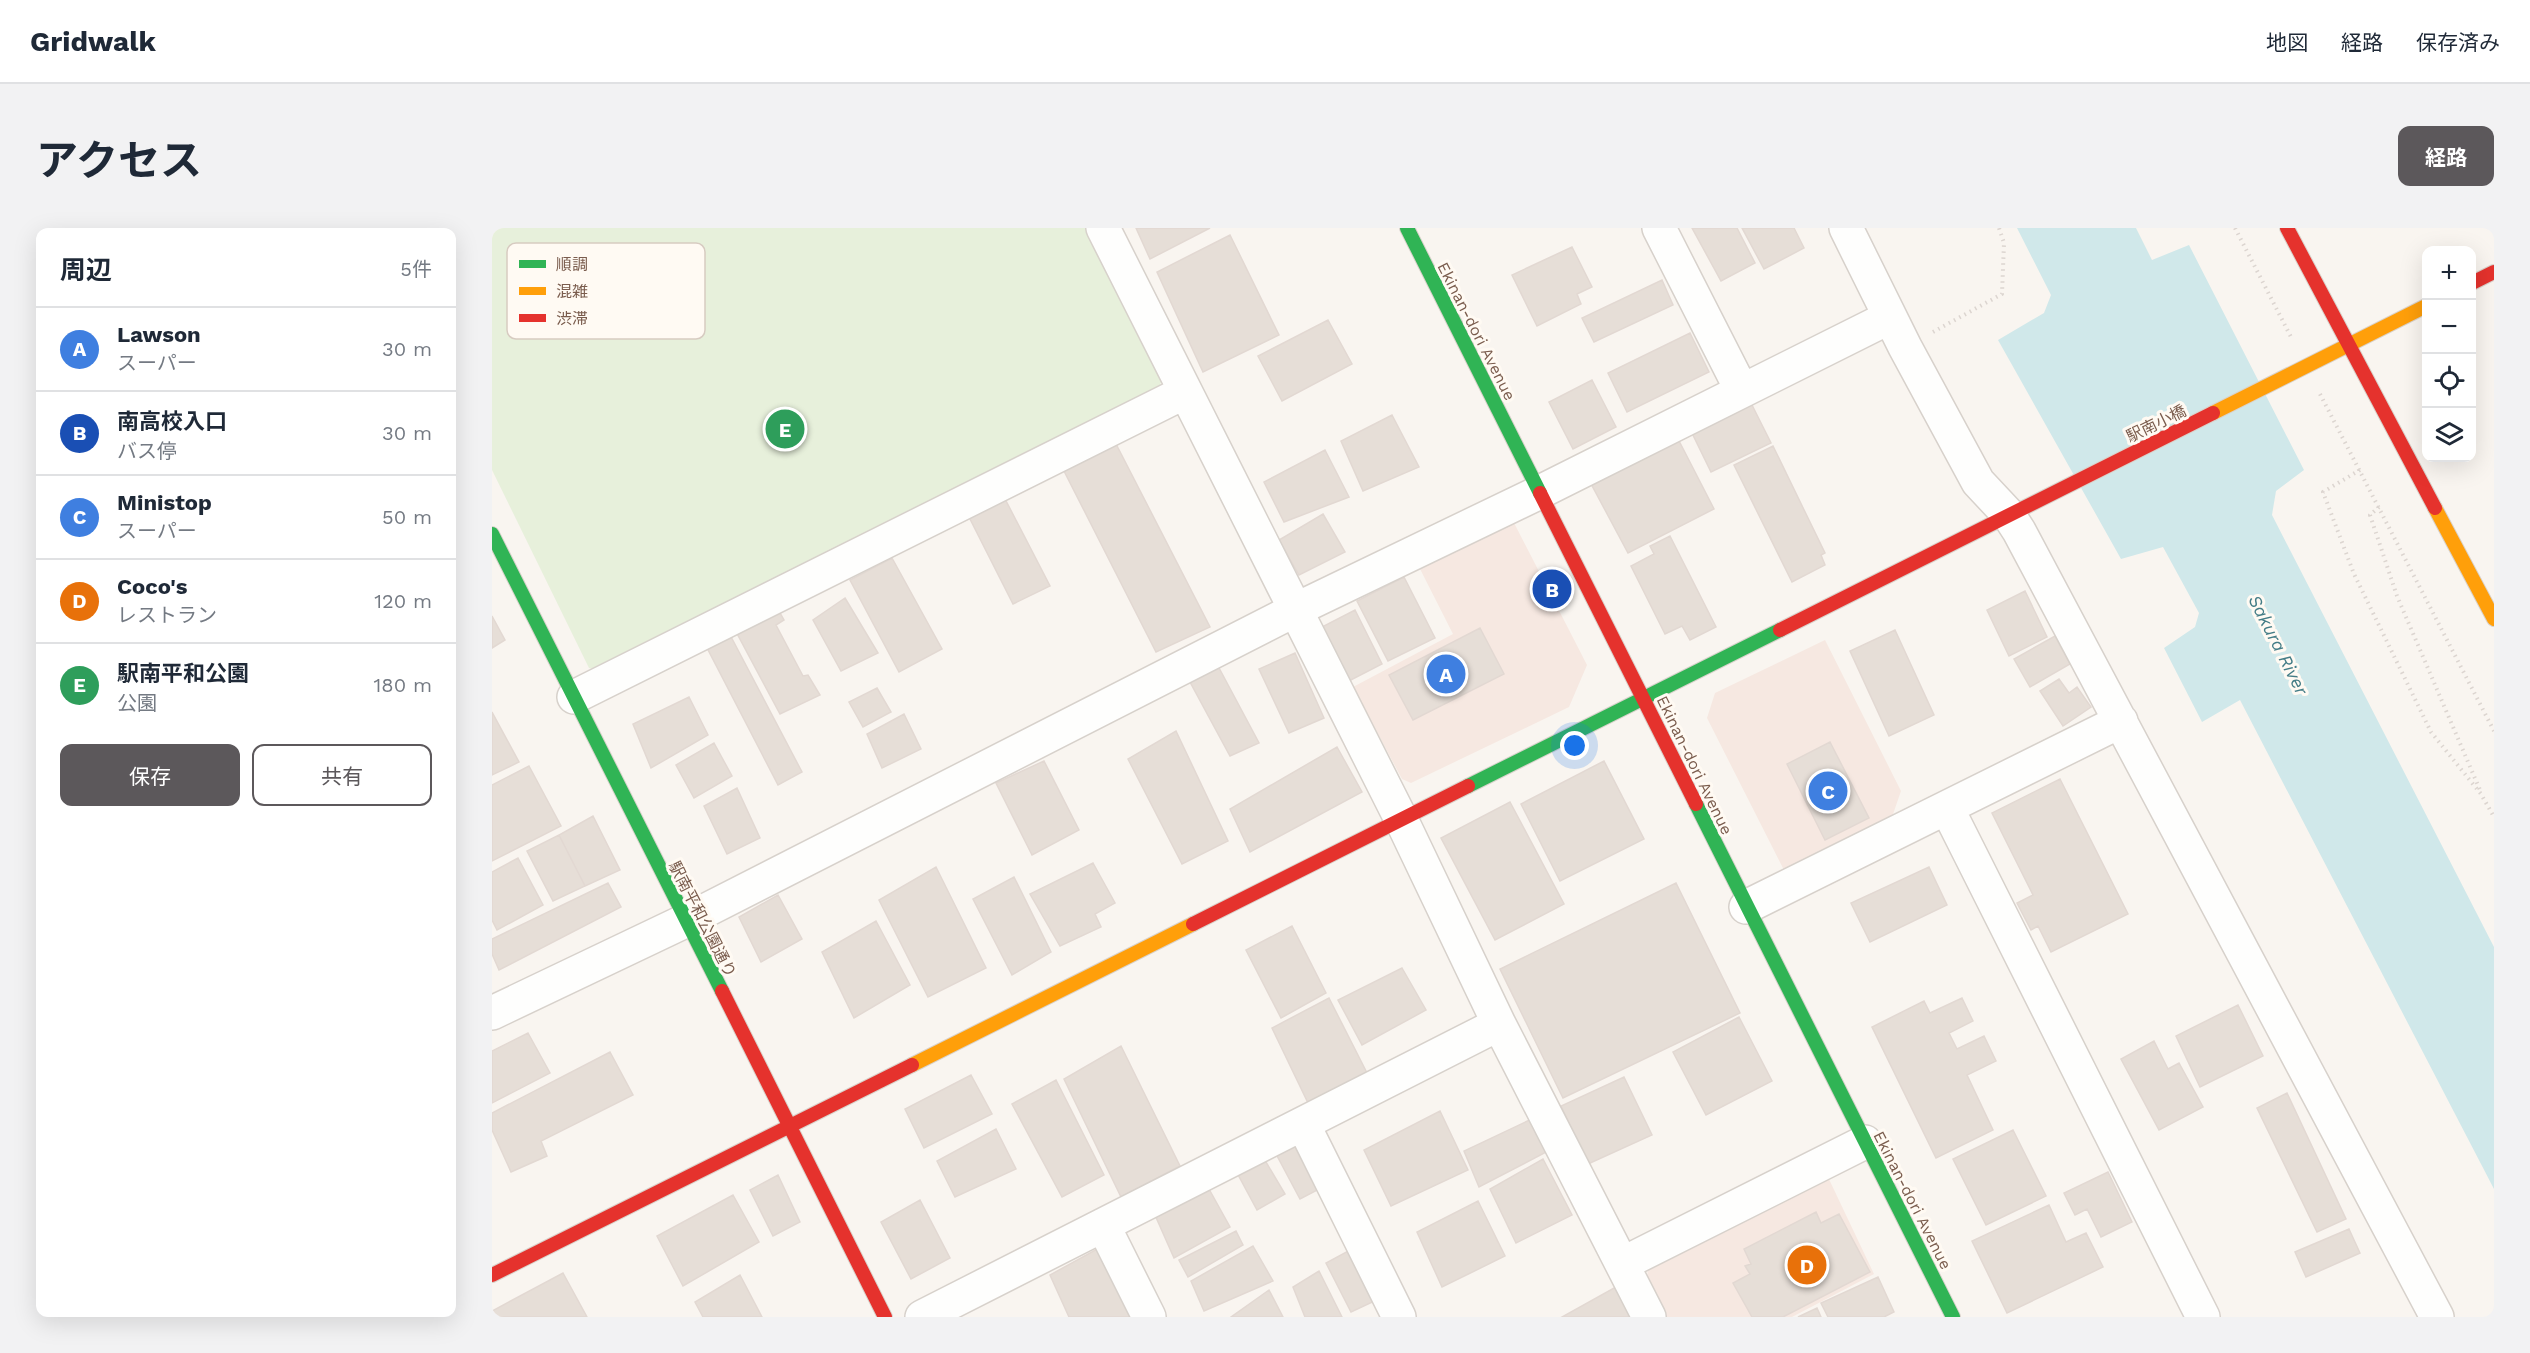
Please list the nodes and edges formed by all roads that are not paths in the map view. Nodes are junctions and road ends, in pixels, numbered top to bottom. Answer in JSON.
{"nodes":[{"id":1,"x":1102,"y":228,"type":"edge"},
{"id":2,"x":1407,"y":228,"type":"edge"},
{"id":3,"x":1659,"y":228,"type":"edge"},
{"id":4,"x":1846,"y":228,"type":"edge"},
{"id":5,"x":2287,"y":228,"type":"edge"},
{"id":6,"x":2494,"y":272,"type":"edge"},
{"id":7,"x":2476,"y":281,"type":"edge"},
{"id":8,"x":2422,"y":309,"type":"edge"},
{"id":9,"x":1890,"y":317,"type":"junction"},
{"id":10,"x":2348,"y":346,"type":"junction"},
{"id":11,"x":1741,"y":390,"type":"junction"},
{"id":12,"x":1185,"y":392,"type":"junction"},
{"id":13,"x":1540,"y":492,"type":"junction"},
{"id":14,"x":2008,"y":514,"type":"junction"},
{"id":15,"x":492,"y":534,"type":"edge"},
{"id":16,"x":1295,"y":610,"type":"junction"},
{"id":17,"x":2494,"y":619,"type":"edge"},
{"id":18,"x":574,"y":697,"type":"junction"},
{"id":19,"x":1643,"y":697,"type":"junction"},
{"id":20,"x":2121,"y":721,"type":"junction"},
{"id":21,"x":1947,"y":808,"type":"junction"},
{"id":22,"x":1401,"y":819,"type":"junction"},
{"id":23,"x":1746,"y":907,"type":"junction"},
{"id":24,"x":685,"y":921,"type":"junction"},
{"id":25,"x":492,"y":1013,"type":"edge"},
{"id":26,"x":1499,"y":1024,"type":"junction"},
{"id":27,"x":1303,"y":1124,"type":"junction"},
{"id":28,"x":789,"y":1126,"type":"junction"},
{"id":29,"x":1865,"y":1142,"type":"junction"},
{"id":30,"x":1102,"y":1225,"type":"junction"},
{"id":31,"x":1622,"y":1264,"type":"junction"},
{"id":32,"x":492,"y":1275,"type":"edge"},
{"id":33,"x":885,"y":1317,"type":"edge"},
{"id":34,"x":922,"y":1317,"type":"edge"},
{"id":35,"x":1149,"y":1317,"type":"edge"},
{"id":36,"x":1400,"y":1317,"type":"edge"},
{"id":37,"x":1649,"y":1317,"type":"edge"},
{"id":38,"x":1953,"y":1317,"type":"edge"},
{"id":39,"x":2203,"y":1317,"type":"edge"},
{"id":40,"x":2437,"y":1317,"type":"edge"}],
"edges":[{"from":1,"to":12,"type":"street"},
{"from":2,"to":13,"type":"street","name":"Ekinan-dori Avenue"},
{"from":3,"to":11,"type":"street"},
{"from":4,"to":9,"type":"street"},
{"from":5,"to":10,"type":"street"},
{"from":6,"to":7,"type":"street"},
{"from":8,"to":10,"type":"street","name":"駅南小橋"},
{"from":9,"to":11,"type":"street"},
{"from":9,"to":14,"type":"street"},
{"from":10,"to":14,"type":"street","name":"駅南小橋"},
{"from":10,"to":17,"type":"street"},
{"from":11,"to":13,"type":"street"},
{"from":12,"to":16,"type":"street"},
{"from":12,"to":18,"type":"street"},
{"from":13,"to":16,"type":"street"},
{"from":13,"to":19,"type":"street","name":"Ekinan-dori Avenue"},
{"from":14,"to":19,"type":"street","name":"駅南小橋"},
{"from":14,"to":20,"type":"street"},
{"from":15,"to":18,"type":"street","name":"駅南平和公園通り"},
{"from":16,"to":22,"type":"street"},
{"from":16,"to":24,"type":"street"},
{"from":18,"to":24,"type":"street","name":"駅南平和公園通り"},
{"from":19,"to":22,"type":"street","name":"駅南小橋"},
{"from":19,"to":23,"type":"street","name":"Ekinan-dori Avenue"},
{"from":20,"to":21,"type":"street"},
{"from":20,"to":40,"type":"street"},
{"from":21,"to":23,"type":"street"},
{"from":21,"to":39,"type":"street"},
{"from":22,"to":26,"type":"street"},
{"from":22,"to":28,"type":"street","name":"駅南小橋"},
{"from":23,"to":29,"type":"street","name":"Ekinan-dori Avenue"},
{"from":24,"to":25,"type":"street"},
{"from":24,"to":28,"type":"street","name":"駅南平和公園通り"},
{"from":26,"to":27,"type":"street"},
{"from":26,"to":31,"type":"street"},
{"from":27,"to":30,"type":"street"},
{"from":27,"to":36,"type":"street"},
{"from":28,"to":32,"type":"street","name":"駅南小橋"},
{"from":28,"to":33,"type":"street","name":"駅南平和公園通り"},
{"from":29,"to":31,"type":"street"},
{"from":29,"to":38,"type":"street","name":"Ekinan-dori Avenue"},
{"from":30,"to":34,"type":"street"},
{"from":30,"to":35,"type":"street"},
{"from":31,"to":37,"type":"street"}]}
